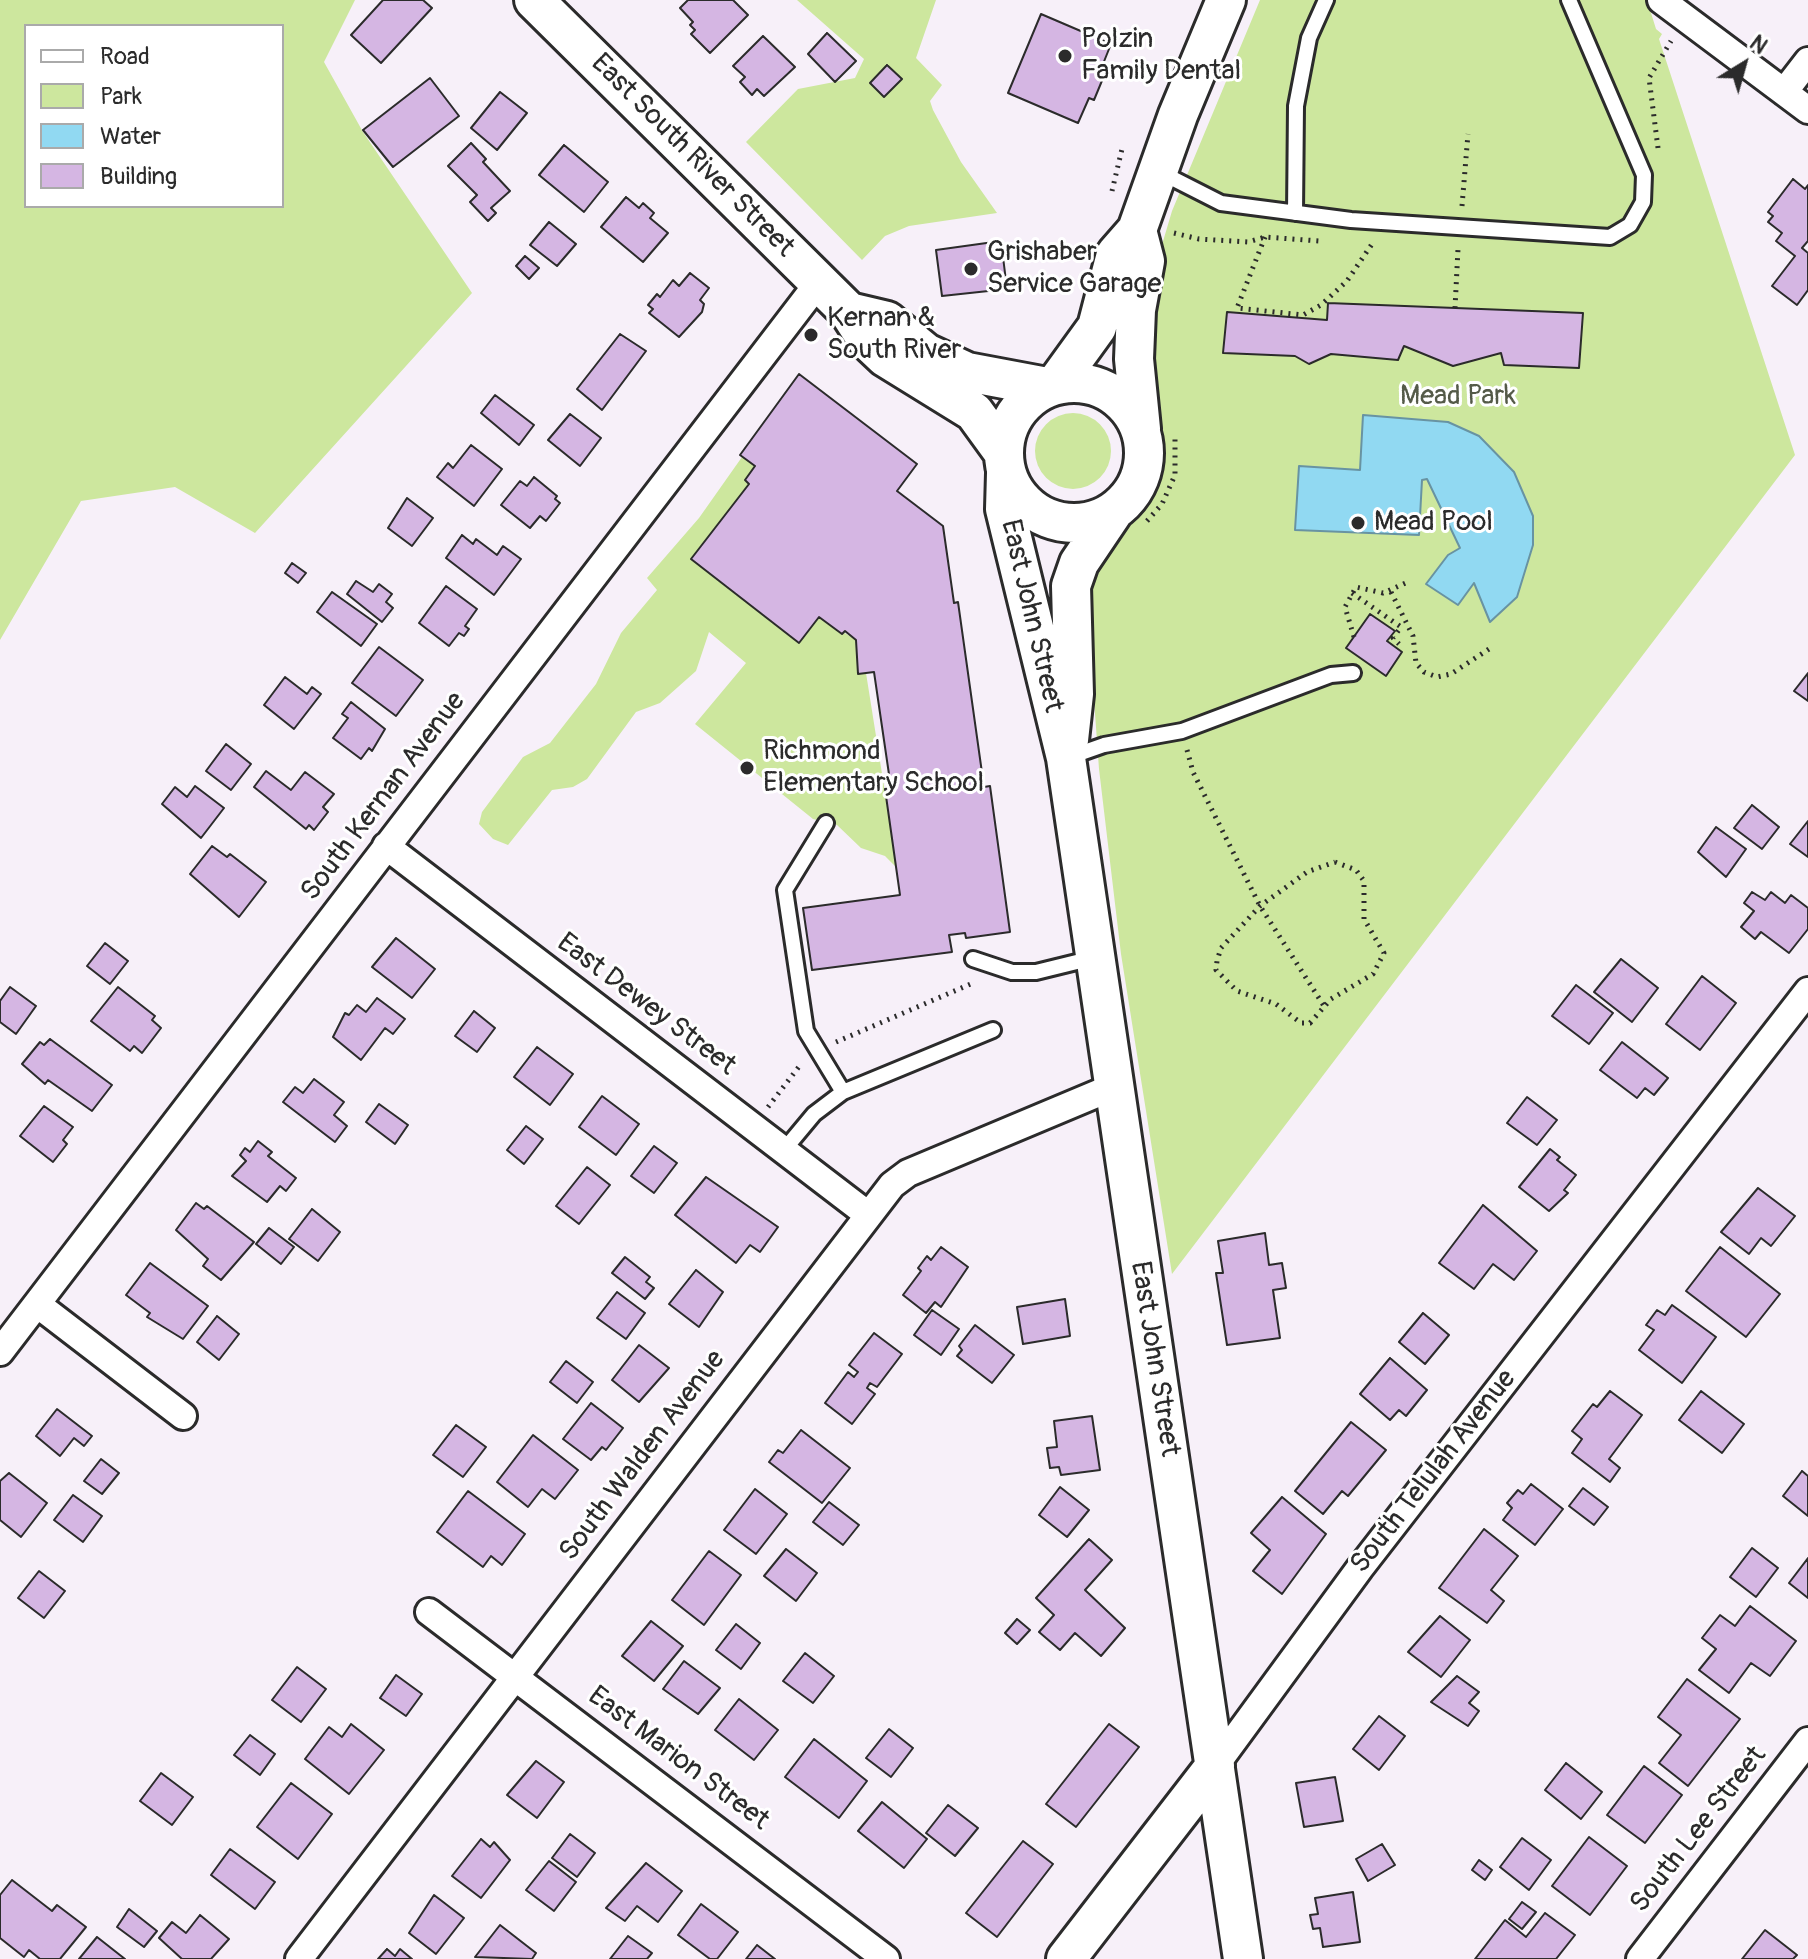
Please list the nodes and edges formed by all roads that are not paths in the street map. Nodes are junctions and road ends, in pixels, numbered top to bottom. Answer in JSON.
{"nodes":[{"id":1,"x":534,"y":0,"type":"edge"},
{"id":2,"x":1226,"y":0,"type":"edge"},
{"id":3,"x":1326,"y":0,"type":"edge"},
{"id":4,"x":1569,"y":0,"type":"edge"},
{"id":5,"x":1661,"y":0,"type":"edge"},
{"id":6,"x":1808,"y":61,"type":"edge"},
{"id":7,"x":1784,"y":92,"type":"junction"},
{"id":8,"x":1808,"y":110,"type":"edge"},
{"id":9,"x":1157,"y":170,"type":"junction"},
{"id":10,"x":1295,"y":213,"type":"junction"},
{"id":11,"x":1137,"y":230,"type":"junction"},
{"id":12,"x":819,"y":282,"type":"junction"},
{"id":13,"x":849,"y":312,"type":"junction"},
{"id":14,"x":1051,"y":386,"type":"junction"},
{"id":15,"x":1157,"y":429,"type":"junction"},
{"id":16,"x":1005,"y":462,"type":"junction"},
{"id":17,"x":1128,"y":518,"type":"junction"},
{"id":18,"x":1353,"y":673,"type":"dead end"},
{"id":19,"x":1066,"y":758,"type":"junction"},
{"id":20,"x":826,"y":823,"type":"dead end"},
{"id":21,"x":386,"y":846,"type":"junction"},
{"id":22,"x":1094,"y":958,"type":"junction"},
{"id":23,"x":973,"y":959,"type":"road end"},
{"id":24,"x":1808,"y":991,"type":"edge"},
{"id":25,"x":993,"y":1030,"type":"dead end"},
{"id":26,"x":1113,"y":1087,"type":"junction"},
{"id":27,"x":843,"y":1092,"type":"junction"},
{"id":28,"x":784,"y":1150,"type":"junction"},
{"id":29,"x":867,"y":1214,"type":"junction"},
{"id":30,"x":37,"y":1304,"type":"junction"},
{"id":31,"x":0,"y":1352,"type":"edge"},
{"id":32,"x":183,"y":1416,"type":"dead end"},
{"id":33,"x":429,"y":1612,"type":"dead end"},
{"id":34,"x":517,"y":1677,"type":"junction"},
{"id":35,"x":1808,"y":1741,"type":"edge"},
{"id":36,"x":1215,"y":1766,"type":"junction"},
{"id":37,"x":299,"y":1959,"type":"edge"},
{"id":38,"x":886,"y":1959,"type":"edge"},
{"id":39,"x":1066,"y":1959,"type":"edge"},
{"id":40,"x":1243,"y":1959,"type":"edge"},
{"id":41,"x":1640,"y":1959,"type":"edge"}],
"edges":[{"from":1,"to":12,"type":"street","name":"East South River Street"},
{"from":2,"to":9,"type":"street"},
{"from":3,"to":10,"type":"lane"},
{"from":4,"to":10,"type":"lane"},
{"from":5,"to":7,"type":"street"},
{"from":6,"to":7,"type":"street"},
{"from":7,"to":8,"type":"street"},
{"from":9,"to":10,"type":"lane"},
{"from":9,"to":11,"type":"street"},
{"from":11,"to":14,"type":"street"},
{"from":11,"to":15,"type":"street"},
{"from":12,"to":13,"type":"street","name":"East South River Street"},
{"from":12,"to":21,"type":"street","name":"South Kernan Avenue"},
{"from":13,"to":14,"type":"street"},
{"from":13,"to":16,"type":"street","name":"East South River Street"},
{"from":14,"to":15,"type":"street"},
{"from":14,"to":16,"type":"street"},
{"from":15,"to":17,"type":"street"},
{"from":16,"to":17,"type":"street"},
{"from":16,"to":19,"type":"street","name":"East John Street"},
{"from":17,"to":19,"type":"street","name":"East John Street"},
{"from":18,"to":19,"type":"lane"},
{"from":19,"to":22,"type":"street","name":"East John Street"},
{"from":20,"to":27,"type":"lane"},
{"from":21,"to":28,"type":"street","name":"East Dewey Street"},
{"from":21,"to":30,"type":"street","name":"South Kernan Avenue"},
{"from":22,"to":23,"type":"lane"},
{"from":22,"to":26,"type":"street","name":"East John Street"},
{"from":24,"to":36,"type":"street","name":"South Telulah Avenue"},
{"from":25,"to":27,"type":"lane"},
{"from":26,"to":29,"type":"street","name":"South Walden Avenue"},
{"from":26,"to":36,"type":"street","name":"East John Street"},
{"from":27,"to":28,"type":"lane"},
{"from":28,"to":29,"type":"street","name":"East Dewey Street"},
{"from":29,"to":34,"type":"street","name":"South Walden Avenue"},
{"from":30,"to":31,"type":"street","name":"South Kernan Avenue"},
{"from":30,"to":32,"type":"street"},
{"from":33,"to":34,"type":"street","name":"East Marion Street"},
{"from":34,"to":37,"type":"street","name":"South Walden Avenue"},
{"from":34,"to":38,"type":"street","name":"East Marion Street"},
{"from":35,"to":41,"type":"street","name":"South Lee Street"},
{"from":36,"to":39,"type":"street","name":"South Telulah Avenue"},
{"from":36,"to":40,"type":"street","name":"East John Street"}]}
